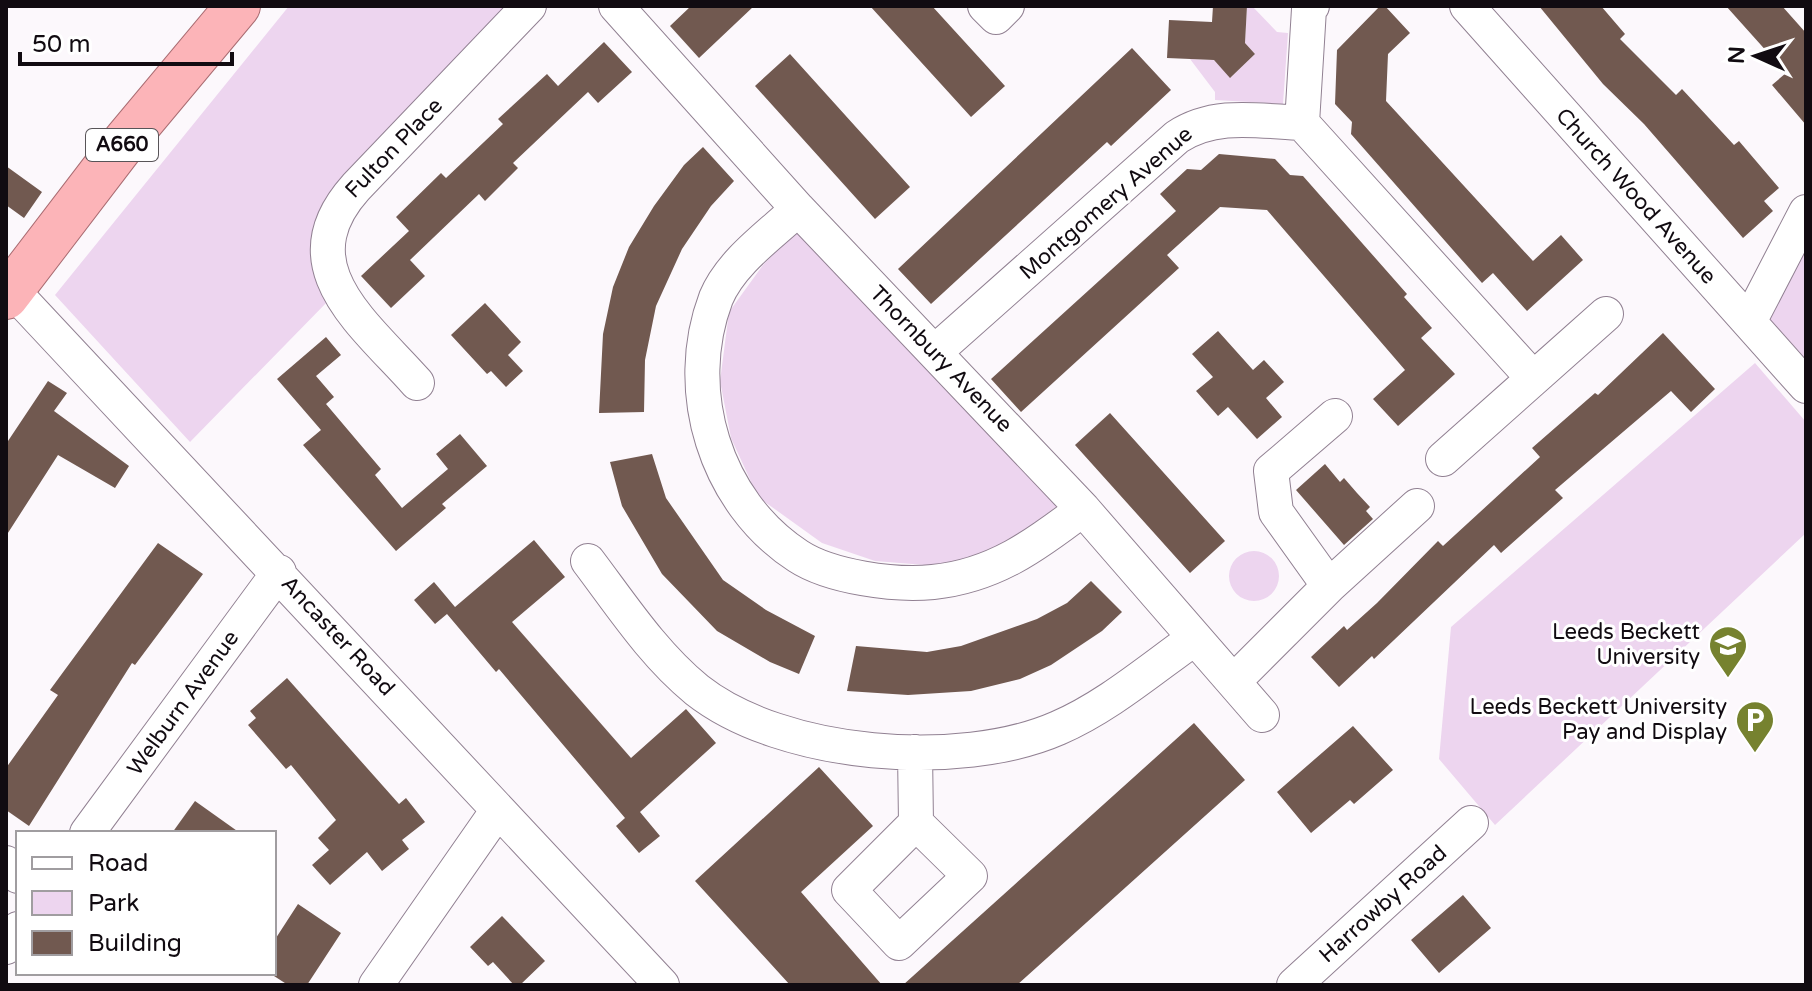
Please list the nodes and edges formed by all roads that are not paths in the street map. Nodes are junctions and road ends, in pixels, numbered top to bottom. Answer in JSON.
{"nodes":[{"id":1,"x":238,"y":6,"type":"edge"},
{"id":2,"x":529,"y":6,"type":"edge"},
{"id":3,"x":616,"y":6,"type":"edge"},
{"id":4,"x":985,"y":6,"type":"edge"},
{"id":5,"x":1007,"y":6,"type":"edge"},
{"id":6,"x":1312,"y":6,"type":"edge"},
{"id":7,"x":1467,"y":6,"type":"edge"},
{"id":8,"x":1302,"y":123,"type":"junction"},
{"id":9,"x":798,"y":209,"type":"junction"},
{"id":10,"x":1806,"y":212,"type":"edge"},
{"id":11,"x":9,"y":293,"type":"edge"},
{"id":12,"x":1606,"y":314,"type":"dead end"},
{"id":13,"x":1749,"y":322,"type":"junction"},
{"id":14,"x":936,"y":351,"type":"junction"},
{"id":15,"x":1533,"y":378,"type":"junction"},
{"id":16,"x":417,"y":383,"type":"dead end"},
{"id":17,"x":1806,"y":386,"type":"edge"},
{"id":18,"x":1335,"y":416,"type":"dead end"},
{"id":19,"x":1443,"y":459,"type":"dead end"},
{"id":20,"x":1417,"y":506,"type":"dead end"},
{"id":21,"x":1083,"y":509,"type":"junction"},
{"id":22,"x":588,"y":561,"type":"dead end"},
{"id":23,"x":279,"y":572,"type":"junction"},
{"id":24,"x":1329,"y":586,"type":"junction"},
{"id":25,"x":1195,"y":638,"type":"junction"},
{"id":26,"x":1234,"y":681,"type":"junction"},
{"id":27,"x":1262,"y":715,"type":"dead end"},
{"id":28,"x":915,"y":752,"type":"junction"},
{"id":29,"x":498,"y":810,"type":"junction"},
{"id":30,"x":916,"y":823,"type":"dead end"},
{"id":31,"x":1471,"y":823,"type":"dead end"},
{"id":32,"x":88,"y":831,"type":"edge"},
{"id":33,"x":376,"y":985,"type":"edge"},
{"id":34,"x":662,"y":985,"type":"edge"},
{"id":35,"x":1294,"y":985,"type":"edge"}],
"edges":[{"from":1,"to":11,"type":"highway","number":"A660"},
{"from":2,"to":16,"type":"street","name":"Fulton Place"},
{"from":3,"to":9,"type":"street","name":"Thornbury Avenue"},
{"from":4,"to":5,"type":"street"},
{"from":6,"to":8,"type":"street"},
{"from":7,"to":13,"type":"street","name":"Church Wood Avenue"},
{"from":8,"to":14,"type":"street","name":"Montgomery Avenue"},
{"from":8,"to":15,"type":"street"},
{"from":9,"to":14,"type":"street","name":"Thornbury Avenue"},
{"from":9,"to":21,"type":"street"},
{"from":10,"to":13,"type":"street"},
{"from":11,"to":23,"type":"street","name":"Ancaster Road"},
{"from":12,"to":15,"type":"street"},
{"from":13,"to":17,"type":"street","name":"Church Wood Avenue"},
{"from":14,"to":21,"type":"street","name":"Thornbury Avenue"},
{"from":15,"to":19,"type":"street"},
{"from":18,"to":24,"type":"street"},
{"from":20,"to":24,"type":"street"},
{"from":21,"to":25,"type":"street","name":"Thornbury Avenue"},
{"from":22,"to":28,"type":"street"},
{"from":23,"to":29,"type":"street","name":"Ancaster Road"},
{"from":23,"to":32,"type":"street","name":"Welburn Avenue"},
{"from":24,"to":26,"type":"street"},
{"from":25,"to":26,"type":"street","name":"Thornbury Avenue"},
{"from":25,"to":28,"type":"street"},
{"from":26,"to":27,"type":"street","name":"Thornbury Avenue"},
{"from":28,"to":30,"type":"street"},
{"from":29,"to":33,"type":"street"},
{"from":29,"to":34,"type":"street","name":"Ancaster Road"},
{"from":31,"to":35,"type":"street","name":"Harrowby Road"}]}
